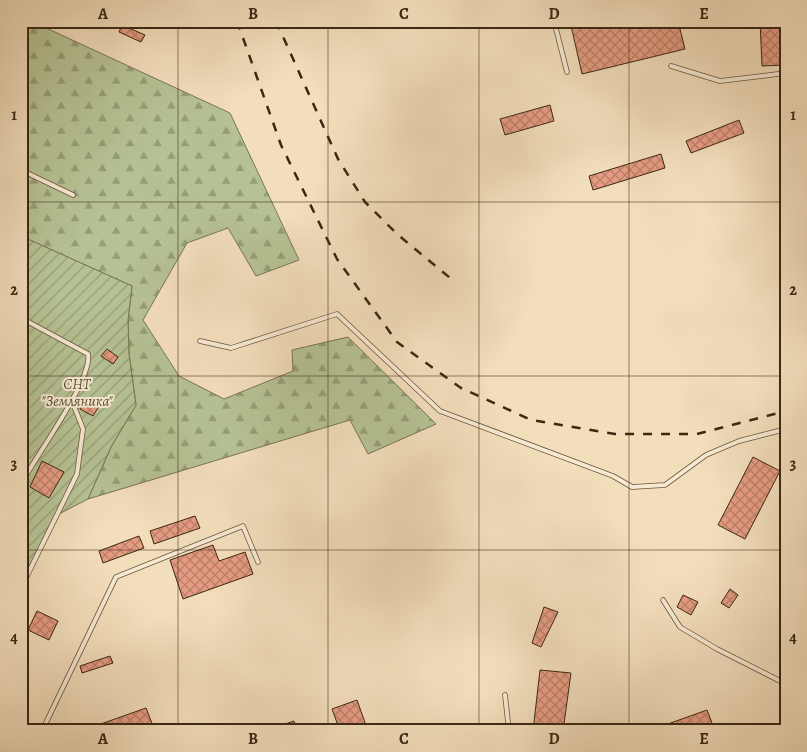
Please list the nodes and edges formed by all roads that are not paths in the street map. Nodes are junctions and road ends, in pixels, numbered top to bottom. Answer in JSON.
{"nodes":[{"id":1,"x":554,"y":21,"type":"edge"},
{"id":2,"x":671,"y":66,"type":"dead end"},
{"id":3,"x":567,"y":72,"type":"dead end"},
{"id":4,"x":786,"y":73,"type":"edge"},
{"id":5,"x":21,"y":170,"type":"edge"},
{"id":6,"x":73,"y":195,"type":"dead end"},
{"id":7,"x":21,"y":318,"type":"edge"},
{"id":8,"x":200,"y":341,"type":"dead end"},
{"id":9,"x":72,"y":401,"type":"junction"},
{"id":10,"x":786,"y":429,"type":"edge"},
{"id":11,"x":21,"y":484,"type":"edge"},
{"id":12,"x":258,"y":562,"type":"dead end"},
{"id":13,"x":21,"y":588,"type":"edge"},
{"id":14,"x":663,"y":600,"type":"dead end"},
{"id":15,"x":786,"y":684,"type":"edge"},
{"id":16,"x":505,"y":695,"type":"dead end"},
{"id":17,"x":42,"y":731,"type":"edge"},
{"id":18,"x":509,"y":731,"type":"edge"}],
"edges":[{"from":1,"to":3,"type":"lane"},
{"from":2,"to":4,"type":"lane"},
{"from":5,"to":6,"type":"lane"},
{"from":7,"to":9,"type":"lane"},
{"from":8,"to":10,"type":"lane"},
{"from":9,"to":11,"type":"lane"},
{"from":9,"to":13,"type":"lane"},
{"from":12,"to":17,"type":"lane"},
{"from":14,"to":15,"type":"lane"},
{"from":16,"to":18,"type":"lane"}]}
